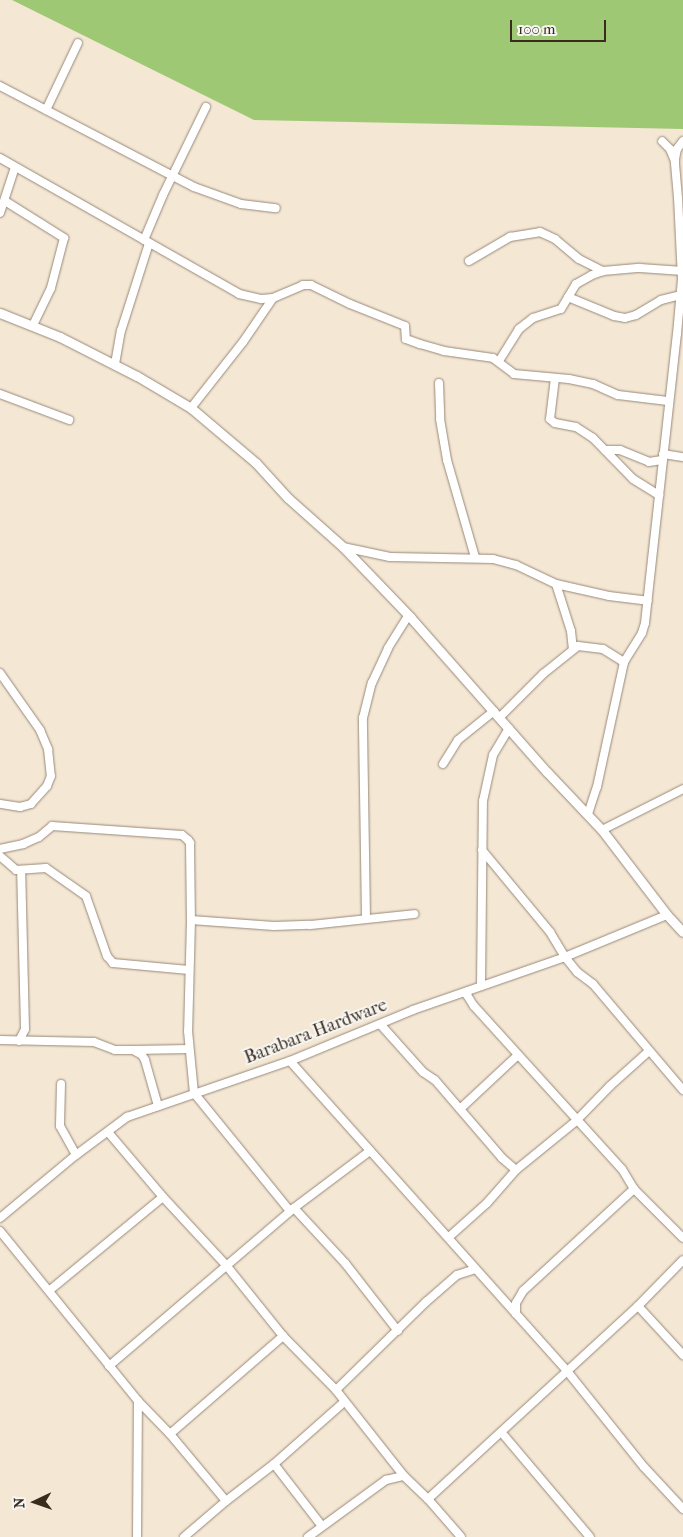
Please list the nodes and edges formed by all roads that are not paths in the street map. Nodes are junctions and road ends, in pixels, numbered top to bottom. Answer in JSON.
{"nodes":[{"id":1,"x":78,"y":42,"type":"dead end"},
{"id":2,"x":0,"y":86,"type":"edge"},
{"id":3,"x":206,"y":107,"type":"dead end"},
{"id":4,"x":46,"y":110,"type":"junction"},
{"id":5,"x":662,"y":141,"type":"dead end"},
{"id":6,"x":683,"y":142,"type":"edge"},
{"id":7,"x":0,"y":158,"type":"edge"},
{"id":8,"x":675,"y":161,"type":"junction"},
{"id":9,"x":15,"y":167,"type":"junction"},
{"id":10,"x":172,"y":176,"type":"junction"},
{"id":11,"x":5,"y":201,"type":"junction"},
{"id":12,"x":276,"y":208,"type":"dead end"},
{"id":13,"x":0,"y":213,"type":"edge"},
{"id":14,"x":147,"y":241,"type":"junction"},
{"id":15,"x":468,"y":261,"type":"dead end"},
{"id":16,"x":683,"y":270,"type":"edge"},
{"id":17,"x":603,"y":271,"type":"junction"},
{"id":18,"x":682,"y":290,"type":"edge"},
{"id":19,"x":568,"y":297,"type":"junction"},
{"id":20,"x":273,"y":298,"type":"junction"},
{"id":21,"x":0,"y":313,"type":"edge"},
{"id":22,"x":33,"y":325,"type":"junction"},
{"id":23,"x":499,"y":361,"type":"junction"},
{"id":24,"x":114,"y":364,"type":"junction"},
{"id":25,"x":555,"y":378,"type":"junction"},
{"id":26,"x":439,"y":383,"type":"dead end"},
{"id":27,"x":0,"y":394,"type":"edge"},
{"id":28,"x":668,"y":401,"type":"junction"},
{"id":29,"x":191,"y":408,"type":"junction"},
{"id":30,"x":69,"y":420,"type":"dead end"},
{"id":31,"x":606,"y":450,"type":"junction"},
{"id":32,"x":662,"y":457,"type":"junction"},
{"id":33,"x":683,"y":457,"type":"edge"},
{"id":34,"x":659,"y":495,"type":"junction"},
{"id":35,"x":343,"y":547,"type":"junction"},
{"id":36,"x":475,"y":557,"type":"junction"},
{"id":37,"x":556,"y":584,"type":"junction"},
{"id":38,"x":648,"y":601,"type":"junction"},
{"id":39,"x":408,"y":616,"type":"junction"},
{"id":40,"x":573,"y":649,"type":"junction"},
{"id":41,"x":624,"y":662,"type":"junction"},
{"id":42,"x":0,"y":673,"type":"edge"},
{"id":43,"x":497,"y":714,"type":"junction"},
{"id":44,"x":509,"y":728,"type":"junction"},
{"id":45,"x":443,"y":764,"type":"dead end"},
{"id":46,"x":683,"y":789,"type":"edge"},
{"id":47,"x":0,"y":804,"type":"edge"},
{"id":48,"x":588,"y":814,"type":"junction"},
{"id":49,"x":602,"y":830,"type":"junction"},
{"id":50,"x":0,"y":849,"type":"edge"},
{"id":51,"x":482,"y":850,"type":"junction"},
{"id":52,"x":0,"y":856,"type":"edge"},
{"id":53,"x":21,"y":870,"type":"junction"},
{"id":54,"x":414,"y":914,"type":"dead end"},
{"id":55,"x":667,"y":915,"type":"junction"},
{"id":56,"x":366,"y":918,"type":"junction"},
{"id":57,"x":191,"y":920,"type":"junction"},
{"id":58,"x":683,"y":932,"type":"edge"},
{"id":59,"x":565,"y":957,"type":"junction"},
{"id":60,"x":189,"y":970,"type":"junction"},
{"id":61,"x":481,"y":986,"type":"junction"},
{"id":62,"x":468,"y":991,"type":"junction"},
{"id":63,"x":381,"y":1024,"type":"junction"},
{"id":64,"x":0,"y":1040,"type":"edge"},
{"id":65,"x":19,"y":1041,"type":"junction"},
{"id":66,"x":189,"y":1049,"type":"junction"},
{"id":67,"x":133,"y":1050,"type":"junction"},
{"id":68,"x":649,"y":1051,"type":"junction"},
{"id":69,"x":518,"y":1055,"type":"junction"},
{"id":70,"x":290,"y":1062,"type":"junction"},
{"id":71,"x":61,"y":1084,"type":"dead end"},
{"id":72,"x":683,"y":1090,"type":"edge"},
{"id":73,"x":194,"y":1093,"type":"junction"},
{"id":74,"x":158,"y":1106,"type":"junction"},
{"id":75,"x":460,"y":1109,"type":"junction"},
{"id":76,"x":576,"y":1121,"type":"junction"},
{"id":77,"x":108,"y":1132,"type":"junction"},
{"id":78,"x":370,"y":1151,"type":"junction"},
{"id":79,"x":76,"y":1155,"type":"junction"},
{"id":80,"x":516,"y":1170,"type":"junction"},
{"id":81,"x":634,"y":1189,"type":"junction"},
{"id":82,"x":163,"y":1197,"type":"junction"},
{"id":83,"x":292,"y":1209,"type":"junction"},
{"id":84,"x":0,"y":1218,"type":"edge"},
{"id":85,"x":0,"y":1231,"type":"edge"},
{"id":86,"x":448,"y":1237,"type":"junction"},
{"id":87,"x":683,"y":1238,"type":"edge"},
{"id":88,"x":462,"y":1253,"type":"junction"},
{"id":89,"x":683,"y":1260,"type":"edge"},
{"id":90,"x":226,"y":1265,"type":"junction"},
{"id":91,"x":475,"y":1269,"type":"junction"},
{"id":92,"x":457,"y":1275,"type":"junction"},
{"id":93,"x":50,"y":1290,"type":"junction"},
{"id":94,"x":518,"y":1297,"type":"junction"},
{"id":95,"x":501,"y":1298,"type":"junction"},
{"id":96,"x":638,"y":1306,"type":"junction"},
{"id":97,"x":516,"y":1314,"type":"junction"},
{"id":98,"x":398,"y":1331,"type":"junction"},
{"id":99,"x":282,"y":1336,"type":"junction"},
{"id":100,"x":683,"y":1355,"type":"edge"},
{"id":101,"x":109,"y":1366,"type":"junction"},
{"id":102,"x":567,"y":1371,"type":"junction"},
{"id":103,"x":336,"y":1390,"type":"junction"},
{"id":104,"x":138,"y":1401,"type":"junction"},
{"id":105,"x":344,"y":1402,"type":"junction"},
{"id":106,"x":502,"y":1432,"type":"junction"},
{"id":107,"x":170,"y":1434,"type":"junction"},
{"id":108,"x":274,"y":1464,"type":"junction"},
{"id":109,"x":404,"y":1476,"type":"junction"},
{"id":110,"x":428,"y":1499,"type":"junction"},
{"id":111,"x":226,"y":1500,"type":"junction"},
{"id":112,"x":683,"y":1509,"type":"edge"},
{"id":113,"x":322,"y":1526,"type":"junction"},
{"id":114,"x":313,"y":1535,"type":"edge"},
{"id":115,"x":456,"y":1535,"type":"edge"},
{"id":116,"x":137,"y":1537,"type":"edge"},
{"id":117,"x":184,"y":1537,"type":"edge"},
{"id":118,"x":590,"y":1537,"type":"edge"}],
"edges":[{"from":1,"to":4,"type":"street"},
{"from":2,"to":4,"type":"street"},
{"from":3,"to":10,"type":"street"},
{"from":4,"to":10,"type":"street"},
{"from":5,"to":8,"type":"street"},
{"from":6,"to":8,"type":"street"},
{"from":7,"to":9,"type":"street"},
{"from":8,"to":16,"type":"street"},
{"from":9,"to":11,"type":"street"},
{"from":9,"to":14,"type":"street"},
{"from":10,"to":12,"type":"street"},
{"from":10,"to":14,"type":"street"},
{"from":11,"to":13,"type":"street"},
{"from":11,"to":22,"type":"street"},
{"from":14,"to":20,"type":"street"},
{"from":14,"to":24,"type":"street"},
{"from":15,"to":17,"type":"street"},
{"from":16,"to":17,"type":"street"},
{"from":16,"to":18,"type":"street"},
{"from":17,"to":19,"type":"street"},
{"from":18,"to":19,"type":"street"},
{"from":18,"to":28,"type":"street"},
{"from":19,"to":23,"type":"street"},
{"from":20,"to":23,"type":"street"},
{"from":20,"to":29,"type":"street"},
{"from":21,"to":22,"type":"street"},
{"from":22,"to":24,"type":"street"},
{"from":23,"to":25,"type":"street"},
{"from":24,"to":29,"type":"street"},
{"from":25,"to":28,"type":"street"},
{"from":25,"to":31,"type":"street"},
{"from":26,"to":36,"type":"street"},
{"from":27,"to":30,"type":"street"},
{"from":28,"to":32,"type":"street"},
{"from":29,"to":35,"type":"street"},
{"from":31,"to":32,"type":"street"},
{"from":31,"to":34,"type":"street"},
{"from":32,"to":33,"type":"street"},
{"from":32,"to":34,"type":"street"},
{"from":34,"to":38,"type":"street"},
{"from":35,"to":36,"type":"street"},
{"from":35,"to":39,"type":"street"},
{"from":36,"to":37,"type":"street"},
{"from":37,"to":38,"type":"street"},
{"from":37,"to":40,"type":"street"},
{"from":38,"to":41,"type":"street"},
{"from":39,"to":43,"type":"street"},
{"from":39,"to":56,"type":"street"},
{"from":40,"to":41,"type":"street"},
{"from":40,"to":43,"type":"street"},
{"from":41,"to":48,"type":"street"},
{"from":42,"to":47,"type":"street"},
{"from":43,"to":44,"type":"street"},
{"from":43,"to":45,"type":"street"},
{"from":44,"to":48,"type":"street"},
{"from":44,"to":51,"type":"street"},
{"from":46,"to":49,"type":"street"},
{"from":48,"to":49,"type":"street"},
{"from":49,"to":55,"type":"street"},
{"from":50,"to":57,"type":"street"},
{"from":51,"to":59,"type":"street"},
{"from":51,"to":61,"type":"street"},
{"from":52,"to":53,"type":"street"},
{"from":53,"to":60,"type":"street"},
{"from":53,"to":65,"type":"street"},
{"from":54,"to":56,"type":"street"},
{"from":55,"to":58,"type":"street"},
{"from":55,"to":59,"type":"street","name":"Barabara Hardware"},
{"from":56,"to":57,"type":"street"},
{"from":57,"to":60,"type":"street"},
{"from":59,"to":61,"type":"street","name":"Barabara Hardware"},
{"from":59,"to":68,"type":"street"},
{"from":60,"to":66,"type":"street"},
{"from":61,"to":62,"type":"street","name":"Barabara Hardware"},
{"from":62,"to":63,"type":"street","name":"Barabara Hardware"},
{"from":62,"to":69,"type":"street"},
{"from":63,"to":70,"type":"street","name":"Barabara Hardware"},
{"from":63,"to":75,"type":"street"},
{"from":64,"to":65,"type":"street"},
{"from":65,"to":67,"type":"street"},
{"from":66,"to":67,"type":"street"},
{"from":66,"to":73,"type":"street"},
{"from":67,"to":74,"type":"street"},
{"from":68,"to":72,"type":"street"},
{"from":68,"to":76,"type":"street"},
{"from":69,"to":75,"type":"street"},
{"from":69,"to":76,"type":"street"},
{"from":70,"to":73,"type":"street","name":"Barabara Hardware"},
{"from":70,"to":78,"type":"street"},
{"from":71,"to":79,"type":"street"},
{"from":73,"to":74,"type":"street","name":"Barabara Hardware"},
{"from":73,"to":83,"type":"street"},
{"from":74,"to":77,"type":"street","name":"Barabara Hardware"},
{"from":75,"to":80,"type":"street"},
{"from":76,"to":80,"type":"street"},
{"from":76,"to":81,"type":"street"},
{"from":77,"to":79,"type":"street","name":"Barabara Hardware"},
{"from":77,"to":82,"type":"street"},
{"from":78,"to":83,"type":"street"},
{"from":78,"to":86,"type":"street"},
{"from":79,"to":84,"type":"street","name":"Barabara Hardware"},
{"from":80,"to":86,"type":"street"},
{"from":81,"to":87,"type":"street"},
{"from":81,"to":94,"type":"street"},
{"from":82,"to":90,"type":"street"},
{"from":82,"to":93,"type":"street"},
{"from":83,"to":90,"type":"street"},
{"from":83,"to":98,"type":"street"},
{"from":85,"to":93,"type":"street"},
{"from":86,"to":88,"type":"street"},
{"from":88,"to":91,"type":"street"},
{"from":88,"to":92,"type":"street"},
{"from":89,"to":96,"type":"street"},
{"from":90,"to":99,"type":"street"},
{"from":90,"to":101,"type":"street"},
{"from":91,"to":92,"type":"street"},
{"from":91,"to":95,"type":"street"},
{"from":92,"to":98,"type":"street"},
{"from":93,"to":101,"type":"street"},
{"from":94,"to":95,"type":"street"},
{"from":94,"to":97,"type":"street"},
{"from":95,"to":97,"type":"street"},
{"from":96,"to":100,"type":"street"},
{"from":96,"to":102,"type":"street"},
{"from":97,"to":102,"type":"street"},
{"from":98,"to":103,"type":"street"},
{"from":99,"to":103,"type":"street"},
{"from":99,"to":107,"type":"street"},
{"from":101,"to":104,"type":"street"},
{"from":102,"to":106,"type":"street"},
{"from":102,"to":112,"type":"street"},
{"from":103,"to":105,"type":"street"},
{"from":104,"to":107,"type":"street"},
{"from":104,"to":116,"type":"street"},
{"from":105,"to":108,"type":"street"},
{"from":105,"to":109,"type":"street"},
{"from":106,"to":110,"type":"street"},
{"from":106,"to":118,"type":"street"},
{"from":107,"to":111,"type":"street"},
{"from":108,"to":111,"type":"street"},
{"from":108,"to":113,"type":"street"},
{"from":109,"to":110,"type":"street"},
{"from":109,"to":113,"type":"street"},
{"from":110,"to":115,"type":"street"},
{"from":111,"to":117,"type":"street"},
{"from":113,"to":114,"type":"street"}]}
